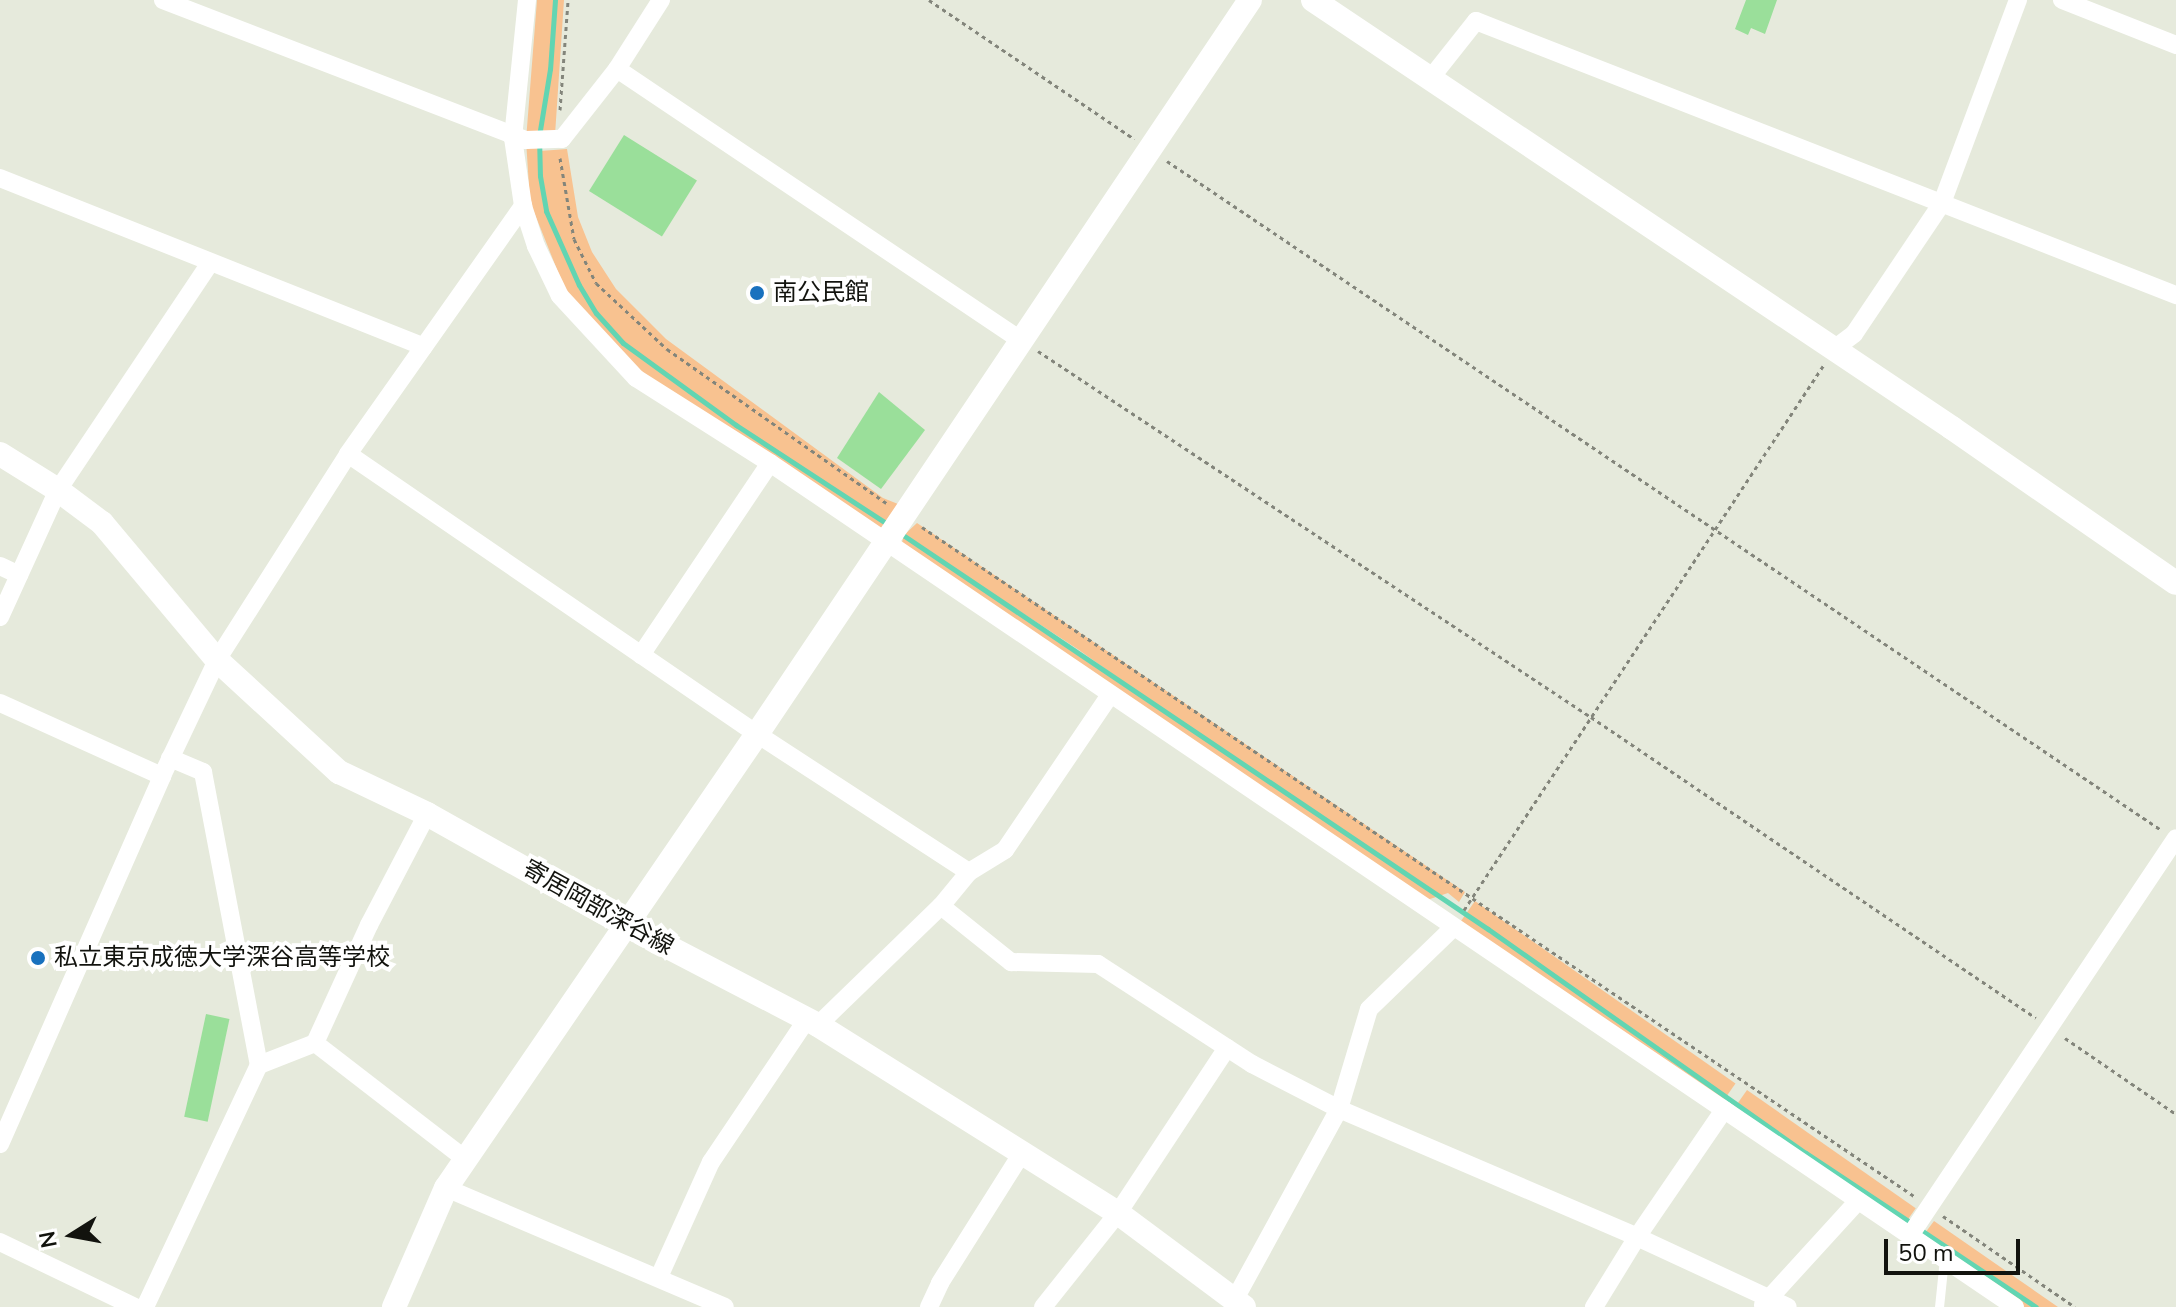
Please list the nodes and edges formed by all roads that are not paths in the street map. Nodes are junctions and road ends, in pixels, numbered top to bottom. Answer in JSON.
{"nodes":[{"id":1,"x":163,"y":0,"type":"edge"},
{"id":2,"x":527,"y":0,"type":"edge"},
{"id":3,"x":661,"y":0,"type":"edge"},
{"id":4,"x":1250,"y":0,"type":"edge"},
{"id":5,"x":1313,"y":0,"type":"edge"},
{"id":6,"x":2018,"y":0,"type":"edge"},
{"id":7,"x":2062,"y":0,"type":"edge"},
{"id":8,"x":2176,"y":45,"type":"edge"},
{"id":9,"x":617,"y":69,"type":"junction"},
{"id":10,"x":1430,"y":79,"type":"junction"},
{"id":11,"x":520,"y":139,"type":"junction"},
{"id":12,"x":0,"y":178,"type":"edge"},
{"id":13,"x":1942,"y":203,"type":"junction"},
{"id":14,"x":523,"y":206,"type":"junction"},
{"id":15,"x":210,"y":263,"type":"junction"},
{"id":16,"x":2176,"y":295,"type":"edge"},
{"id":17,"x":1021,"y":340,"type":"junction"},
{"id":18,"x":424,"y":347,"type":"junction"},
{"id":19,"x":1834,"y":349,"type":"junction"},
{"id":20,"x":0,"y":454,"type":"edge"},
{"id":21,"x":348,"y":454,"type":"junction"},
{"id":22,"x":770,"y":463,"type":"junction"},
{"id":23,"x":58,"y":490,"type":"junction"},
{"id":24,"x":883,"y":542,"type":"junction"},
{"id":25,"x":0,"y":566,"type":"edge"},
{"id":26,"x":19,"y":575,"type":"junction"},
{"id":27,"x":2176,"y":583,"type":"edge"},
{"id":28,"x":0,"y":617,"type":"edge"},
{"id":29,"x":641,"y":655,"type":"junction"},
{"id":30,"x":217,"y":660,"type":"junction"},
{"id":31,"x":1110,"y":695,"type":"junction"},
{"id":32,"x":0,"y":703,"type":"edge"},
{"id":33,"x":757,"y":734,"type":"junction"},
{"id":34,"x":170,"y":758,"type":"junction"},
{"id":35,"x":162,"y":776,"type":"junction"},
{"id":36,"x":427,"y":814,"type":"junction"},
{"id":37,"x":2176,"y":838,"type":"edge"},
{"id":38,"x":969,"y":872,"type":"junction"},
{"id":39,"x":941,"y":906,"type":"junction"},
{"id":40,"x":624,"y":924,"type":"junction"},
{"id":41,"x":1454,"y":927,"type":"junction"},
{"id":42,"x":812,"y":1022,"type":"junction"},
{"id":43,"x":315,"y":1043,"type":"junction"},
{"id":44,"x":1227,"y":1048,"type":"junction"},
{"id":45,"x":259,"y":1065,"type":"junction"},
{"id":46,"x":1339,"y":1109,"type":"junction"},
{"id":47,"x":1724,"y":1110,"type":"junction"},
{"id":48,"x":0,"y":1144,"type":"edge"},
{"id":49,"x":1022,"y":1153,"type":"junction"},
{"id":50,"x":465,"y":1159,"type":"junction"},
{"id":51,"x":446,"y":1188,"type":"junction"},
{"id":52,"x":1858,"y":1201,"type":"junction"},
{"id":53,"x":1118,"y":1213,"type":"junction"},
{"id":54,"x":1911,"y":1234,"type":"junction"},
{"id":55,"x":1637,"y":1237,"type":"junction"},
{"id":56,"x":0,"y":1242,"type":"edge"},
{"id":57,"x":1944,"y":1259,"type":"junction"},
{"id":58,"x":659,"y":1277,"type":"junction"},
{"id":59,"x":1765,"y":1302,"type":"edge"},
{"id":60,"x":1240,"y":1303,"type":"edge"},
{"id":61,"x":135,"y":1307,"type":"edge"},
{"id":62,"x":145,"y":1307,"type":"edge"},
{"id":63,"x":394,"y":1307,"type":"edge"},
{"id":64,"x":725,"y":1307,"type":"edge"},
{"id":65,"x":929,"y":1307,"type":"edge"},
{"id":66,"x":1043,"y":1307,"type":"edge"},
{"id":67,"x":1594,"y":1307,"type":"edge"},
{"id":68,"x":1788,"y":1307,"type":"edge"},
{"id":69,"x":1939,"y":1307,"type":"edge"},
{"id":70,"x":2015,"y":1307,"type":"edge"}],
"edges":[{"from":1,"to":11,"type":"street"},
{"from":2,"to":11,"type":"street"},
{"from":3,"to":9,"type":"street"},
{"from":4,"to":17,"type":"street"},
{"from":5,"to":10,"type":"street"},
{"from":6,"to":13,"type":"street"},
{"from":7,"to":8,"type":"street"},
{"from":9,"to":11,"type":"street"},
{"from":9,"to":17,"type":"street"},
{"from":10,"to":13,"type":"street"},
{"from":10,"to":19,"type":"street"},
{"from":11,"to":14,"type":"street"},
{"from":12,"to":15,"type":"street"},
{"from":13,"to":16,"type":"street"},
{"from":13,"to":19,"type":"street"},
{"from":14,"to":18,"type":"street"},
{"from":14,"to":22,"type":"street"},
{"from":15,"to":18,"type":"street"},
{"from":15,"to":23,"type":"street"},
{"from":17,"to":24,"type":"street"},
{"from":18,"to":21,"type":"street"},
{"from":19,"to":27,"type":"street"},
{"from":20,"to":23,"type":"street","name":"寄居岡部深谷線"},
{"from":21,"to":29,"type":"street"},
{"from":21,"to":30,"type":"street"},
{"from":22,"to":24,"type":"street"},
{"from":22,"to":29,"type":"street"},
{"from":23,"to":26,"type":"street"},
{"from":23,"to":30,"type":"street","name":"寄居岡部深谷線"},
{"from":24,"to":31,"type":"street"},
{"from":24,"to":33,"type":"street"},
{"from":25,"to":26,"type":"street"},
{"from":26,"to":28,"type":"street"},
{"from":29,"to":33,"type":"street"},
{"from":30,"to":34,"type":"street"},
{"from":30,"to":36,"type":"street","name":"寄居岡部深谷線"},
{"from":31,"to":38,"type":"street"},
{"from":31,"to":41,"type":"street"},
{"from":32,"to":35,"type":"street"},
{"from":33,"to":38,"type":"street"},
{"from":33,"to":40,"type":"street"},
{"from":34,"to":35,"type":"street"},
{"from":34,"to":45,"type":"street"},
{"from":35,"to":48,"type":"street"},
{"from":36,"to":40,"type":"street","name":"寄居岡部深谷線"},
{"from":36,"to":43,"type":"street"},
{"from":37,"to":54,"type":"street"},
{"from":38,"to":39,"type":"street"},
{"from":39,"to":42,"type":"street"},
{"from":39,"to":44,"type":"street"},
{"from":40,"to":42,"type":"street","name":"寄居岡部深谷線"},
{"from":40,"to":50,"type":"street"},
{"from":41,"to":46,"type":"street"},
{"from":41,"to":47,"type":"street"},
{"from":42,"to":49,"type":"street","name":"寄居岡部深谷線"},
{"from":42,"to":58,"type":"street"},
{"from":43,"to":45,"type":"street"},
{"from":43,"to":50,"type":"street"},
{"from":44,"to":46,"type":"street"},
{"from":44,"to":53,"type":"street"},
{"from":45,"to":62,"type":"street"},
{"from":46,"to":55,"type":"street"},
{"from":46,"to":60,"type":"street"},
{"from":47,"to":52,"type":"street"},
{"from":47,"to":55,"type":"street"},
{"from":49,"to":53,"type":"street","name":"寄居岡部深谷線"},
{"from":49,"to":65,"type":"street"},
{"from":50,"to":51,"type":"street"},
{"from":51,"to":58,"type":"street"},
{"from":51,"to":63,"type":"street"},
{"from":52,"to":54,"type":"street"},
{"from":52,"to":59,"type":"street"},
{"from":53,"to":60,"type":"street","name":"寄居岡部深谷線"},
{"from":53,"to":66,"type":"street"},
{"from":54,"to":57,"type":"street"},
{"from":55,"to":59,"type":"street"},
{"from":55,"to":67,"type":"street"},
{"from":56,"to":61,"type":"street"},
{"from":57,"to":69,"type":"lane"},
{"from":57,"to":70,"type":"street"},
{"from":58,"to":64,"type":"street"},
{"from":59,"to":68,"type":"street"}]}
